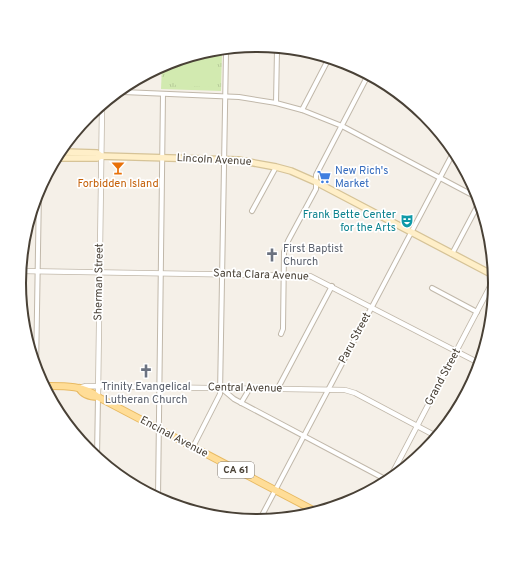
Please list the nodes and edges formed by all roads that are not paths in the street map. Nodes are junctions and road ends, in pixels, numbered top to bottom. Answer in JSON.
{"nodes":[{"id":1,"x":277,"y":53,"type":"edge"},
{"id":2,"x":226,"y":54,"type":"edge"},
{"id":3,"x":326,"y":63,"type":"edge"},
{"id":4,"x":365,"y":79,"type":"edge"},
{"id":5,"x":127,"y":92,"type":"edge"},
{"id":6,"x":163,"y":94,"type":"junction"},
{"id":7,"x":224,"y":96,"type":"junction"},
{"id":8,"x":276,"y":103,"type":"junction"},
{"id":9,"x":302,"y":110,"type":"junction"},
{"id":10,"x":102,"y":113,"type":"edge"},
{"id":11,"x":342,"y":126,"type":"junction"},
{"id":12,"x":67,"y":152,"type":"edge"},
{"id":13,"x":101,"y":156,"type":"junction"},
{"id":14,"x":162,"y":157,"type":"junction"},
{"id":15,"x":450,"y":157,"type":"edge"},
{"id":16,"x":63,"y":158,"type":"edge"},
{"id":17,"x":224,"y":159,"type":"junction"},
{"id":18,"x":276,"y":167,"type":"junction"},
{"id":19,"x":439,"y":178,"type":"junction"},
{"id":20,"x":316,"y":182,"type":"junction"},
{"id":21,"x":469,"y":194,"type":"edge"},
{"id":22,"x":39,"y":207,"type":"edge"},
{"id":23,"x":476,"y":209,"type":"edge"},
{"id":24,"x":252,"y":211,"type":"dead end"},
{"id":25,"x":411,"y":232,"type":"junction"},
{"id":26,"x":452,"y":254,"type":"junction"},
{"id":27,"x":26,"y":271,"type":"edge"},
{"id":28,"x":38,"y":271,"type":"junction"},
{"id":29,"x":99,"y":272,"type":"junction"},
{"id":30,"x":488,"y":272,"type":"edge"},
{"id":31,"x":161,"y":273,"type":"junction"},
{"id":32,"x":222,"y":273,"type":"junction"},
{"id":33,"x":283,"y":274,"type":"junction"},
{"id":34,"x":332,"y":286,"type":"junction"},
{"id":35,"x":432,"y":288,"type":"dead end"},
{"id":36,"x":488,"y":291,"type":"edge"},
{"id":37,"x":372,"y":307,"type":"junction"},
{"id":38,"x":477,"y":312,"type":"junction"},
{"id":39,"x":280,"y":334,"type":"dead end"},
{"id":40,"x":456,"y":351,"type":"junction"},
{"id":41,"x":36,"y":352,"type":"edge"},
{"id":42,"x":475,"y":361,"type":"edge"},
{"id":43,"x":50,"y":386,"type":"edge"},
{"id":44,"x":98,"y":386,"type":"junction"},
{"id":45,"x":159,"y":387,"type":"junction"},
{"id":46,"x":78,"y":388,"type":"junction"},
{"id":47,"x":220,"y":388,"type":"junction"},
{"id":48,"x":250,"y":388,"type":"junction"},
{"id":49,"x":278,"y":388,"type":"junction"},
{"id":50,"x":328,"y":389,"type":"junction"},
{"id":51,"x":98,"y":397,"type":"junction"},
{"id":52,"x":241,"y":403,"type":"junction"},
{"id":53,"x":417,"y":426,"type":"junction"},
{"id":54,"x":158,"y":429,"type":"junction"},
{"id":55,"x":432,"y":434,"type":"edge"},
{"id":56,"x":303,"y":436,"type":"junction"},
{"id":57,"x":194,"y":448,"type":"junction"},
{"id":58,"x":97,"y":450,"type":"edge"},
{"id":59,"x":394,"y":470,"type":"edge"},
{"id":60,"x":382,"y":478,"type":"edge"},
{"id":61,"x":275,"y":490,"type":"junction"},
{"id":62,"x":158,"y":492,"type":"edge"},
{"id":63,"x":310,"y":508,"type":"edge"},
{"id":64,"x":263,"y":514,"type":"edge"}],
"edges":[{"from":1,"to":8,"type":"street"},
{"from":2,"to":7,"type":"street"},
{"from":3,"to":9,"type":"street"},
{"from":4,"to":11,"type":"street"},
{"from":5,"to":6,"type":"street"},
{"from":6,"to":7,"type":"street"},
{"from":6,"to":14,"type":"street"},
{"from":7,"to":8,"type":"street"},
{"from":7,"to":17,"type":"street"},
{"from":8,"to":9,"type":"street"},
{"from":9,"to":11,"type":"street"},
{"from":10,"to":13,"type":"street","name":"Sherman Street"},
{"from":11,"to":19,"type":"street"},
{"from":11,"to":20,"type":"street"},
{"from":12,"to":13,"type":"main road","name":"Lincoln Avenue"},
{"from":13,"to":14,"type":"main road","name":"Lincoln Avenue"},
{"from":13,"to":16,"type":"main road","name":"Lincoln Avenue"},
{"from":13,"to":29,"type":"street","name":"Sherman Street"},
{"from":14,"to":17,"type":"main road","name":"Lincoln Avenue"},
{"from":14,"to":31,"type":"street"},
{"from":15,"to":19,"type":"street","name":"Paru Street"},
{"from":17,"to":18,"type":"main road","name":"Lincoln Avenue"},
{"from":17,"to":32,"type":"street"},
{"from":18,"to":20,"type":"main road","name":"Lincoln Avenue"},
{"from":18,"to":24,"type":"street"},
{"from":19,"to":21,"type":"street"},
{"from":19,"to":25,"type":"street","name":"Paru Street"},
{"from":20,"to":25,"type":"main road","name":"Lincoln Avenue"},
{"from":20,"to":33,"type":"street"},
{"from":22,"to":28,"type":"street"},
{"from":23,"to":26,"type":"street"},
{"from":25,"to":26,"type":"main road","name":"Lincoln Avenue"},
{"from":25,"to":37,"type":"street","name":"Paru Street"},
{"from":26,"to":30,"type":"main road","name":"Lincoln Avenue"},
{"from":27,"to":28,"type":"street","name":"Santa Clara Avenue"},
{"from":28,"to":29,"type":"street","name":"Santa Clara Avenue"},
{"from":28,"to":41,"type":"street"},
{"from":29,"to":31,"type":"street","name":"Santa Clara Avenue"},
{"from":29,"to":44,"type":"street","name":"Sherman Street"},
{"from":31,"to":32,"type":"street","name":"Santa Clara Avenue"},
{"from":31,"to":45,"type":"street"},
{"from":32,"to":33,"type":"street","name":"Santa Clara Avenue"},
{"from":32,"to":47,"type":"street"},
{"from":33,"to":34,"type":"street","name":"Santa Clara Avenue"},
{"from":33,"to":39,"type":"street"},
{"from":34,"to":37,"type":"street","name":"Santa Clara Avenue"},
{"from":34,"to":49,"type":"street"},
{"from":35,"to":38,"type":"street"},
{"from":36,"to":38,"type":"street","name":"Grand Street"},
{"from":37,"to":40,"type":"street","name":"Santa Clara Avenue"},
{"from":37,"to":50,"type":"street","name":"Paru Street"},
{"from":38,"to":40,"type":"street","name":"Grand Street"},
{"from":40,"to":42,"type":"street","name":"Santa Clara Avenue"},
{"from":40,"to":53,"type":"street","name":"Grand Street"},
{"from":43,"to":46,"type":"main road","name":"Central Avenue","number":"CA 61"},
{"from":44,"to":45,"type":"street","name":"Central Avenue"},
{"from":44,"to":46,"type":"street","name":"Central Avenue"},
{"from":44,"to":51,"type":"street","name":"Sherman Street"},
{"from":45,"to":47,"type":"street","name":"Central Avenue"},
{"from":45,"to":54,"type":"street"},
{"from":46,"to":51,"type":"main road","name":"Encinal Avenue","number":"CA 61"},
{"from":47,"to":48,"type":"street","name":"Central Avenue"},
{"from":47,"to":52,"type":"street"},
{"from":47,"to":57,"type":"street"},
{"from":48,"to":49,"type":"street","name":"Central Avenue"},
{"from":48,"to":52,"type":"street"},
{"from":49,"to":50,"type":"street","name":"Central Avenue"},
{"from":50,"to":53,"type":"street","name":"Central Avenue"},
{"from":50,"to":56,"type":"street","name":"Paru Street"},
{"from":51,"to":54,"type":"main road","name":"Encinal Avenue","number":"CA 61"},
{"from":51,"to":58,"type":"street","name":"Sherman Street"},
{"from":52,"to":56,"type":"street"},
{"from":53,"to":55,"type":"street","name":"Central Avenue"},
{"from":53,"to":59,"type":"street","name":"Grand Street"},
{"from":54,"to":57,"type":"main road","name":"Encinal Avenue","number":"CA 61"},
{"from":54,"to":62,"type":"street"},
{"from":56,"to":60,"type":"street"},
{"from":56,"to":61,"type":"street","name":"Paru Street"},
{"from":57,"to":61,"type":"main road","name":"Encinal Avenue","number":"CA 61"},
{"from":61,"to":63,"type":"main road","name":"Encinal Avenue","number":"CA 61"},
{"from":61,"to":64,"type":"street","name":"Paru Street"}]}
